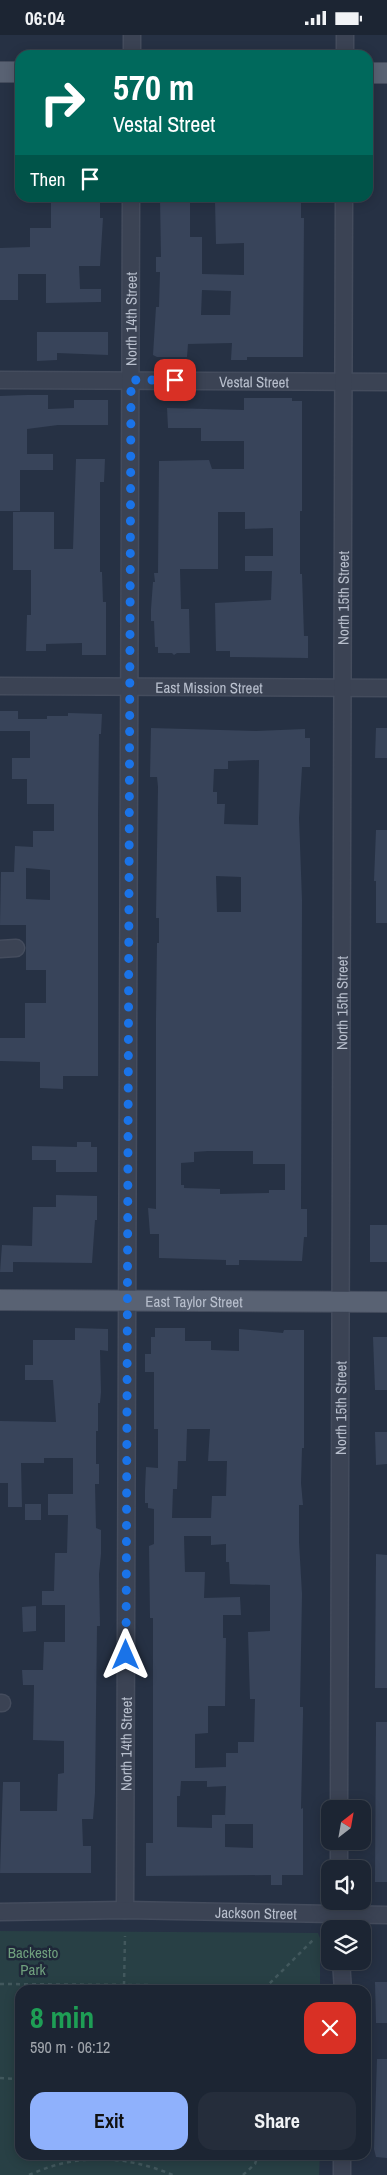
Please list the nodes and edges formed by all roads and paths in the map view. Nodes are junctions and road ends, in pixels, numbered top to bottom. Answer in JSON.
{"nodes":[{"id":1,"x":132,"y":35,"type":"edge"},
{"id":2,"x":345,"y":35,"type":"edge"},
{"id":3,"x":132,"y":50,"type":"edge"},
{"id":4,"x":345,"y":50,"type":"edge"},
{"id":5,"x":0,"y":72,"type":"edge"},
{"id":6,"x":15,"y":72,"type":"edge"},
{"id":7,"x":373,"y":73,"type":"edge"},
{"id":8,"x":387,"y":73,"type":"edge"},
{"id":9,"x":131,"y":202,"type":"edge"},
{"id":10,"x":344,"y":202,"type":"edge"},
{"id":11,"x":0,"y":380,"type":"edge"},
{"id":12,"x":131,"y":380,"type":"junction"},
{"id":13,"x":344,"y":382,"type":"junction"},
{"id":14,"x":387,"y":382,"type":"edge"},
{"id":15,"x":0,"y":686,"type":"edge"},
{"id":16,"x":131,"y":687,"type":"junction"},
{"id":17,"x":343,"y":688,"type":"junction"},
{"id":18,"x":387,"y":688,"type":"edge"},
{"id":19,"x":127,"y":1299,"type":"junction"},
{"id":20,"x":0,"y":1300,"type":"edge"},
{"id":21,"x":340,"y":1302,"type":"junction"},
{"id":22,"x":387,"y":1302,"type":"edge"},
{"id":23,"x":339,"y":1800,"type":"edge"},
{"id":24,"x":125,"y":1910,"type":"junction"},
{"id":25,"x":0,"y":1912,"type":"edge"},
{"id":26,"x":339,"y":1915,"type":"edge"},
{"id":27,"x":387,"y":1915,"type":"edge"},
{"id":28,"x":125,"y":1936,"type":"dead end"},
{"id":29,"x":314,"y":1939,"type":"dead end"},
{"id":30,"x":342,"y":1970,"type":"edge"},
{"id":31,"x":0,"y":1984,"type":"edge"},
{"id":32,"x":124,"y":1985,"type":"joint"},
{"id":33,"x":268,"y":1985,"type":"edge"},
{"id":34,"x":343,"y":1985,"type":"edge"},
{"id":35,"x":0,"y":2078,"type":"edge"},
{"id":36,"x":15,"y":2079,"type":"edge"},
{"id":37,"x":74,"y":2160,"type":"joint"},
{"id":38,"x":256,"y":2160,"type":"edge"},
{"id":39,"x":342,"y":2160,"type":"edge"},
{"id":40,"x":29,"y":2175,"type":"edge"},
{"id":41,"x":173,"y":2175,"type":"edge"},
{"id":42,"x":243,"y":2175,"type":"edge"},
{"id":43,"x":342,"y":2175,"type":"edge"}],
"edges":[{"from":1,"to":3,"type":"street"},
{"from":2,"to":4,"type":"street"},
{"from":5,"to":6,"type":"main road"},
{"from":7,"to":8,"type":"main road"},
{"from":9,"to":12,"type":"street","name":"North 14th Street"},
{"from":10,"to":13,"type":"street","name":"North 15th Street"},
{"from":11,"to":12,"type":"street","name":"Vestal Street"},
{"from":12,"to":13,"type":"street","name":"Vestal Street"},
{"from":12,"to":16,"type":"street","name":"North 14th Street"},
{"from":13,"to":14,"type":"street","name":"Vestal Street"},
{"from":13,"to":17,"type":"street","name":"North 15th Street"},
{"from":15,"to":16,"type":"street","name":"East Mission Street"},
{"from":16,"to":17,"type":"street","name":"East Mission Street"},
{"from":16,"to":19,"type":"street","name":"North 14th Street"},
{"from":17,"to":18,"type":"street","name":"East Mission Street"},
{"from":17,"to":21,"type":"street","name":"North 15th Street"},
{"from":19,"to":20,"type":"main road","name":"East Taylor Street"},
{"from":19,"to":21,"type":"main road","name":"East Taylor Street"},
{"from":19,"to":24,"type":"street","name":"North 14th Street"},
{"from":21,"to":22,"type":"main road","name":"East Taylor Street"},
{"from":21,"to":23,"type":"street","name":"North 15th Street"},
{"from":24,"to":25,"type":"street","name":"Jackson Street"},
{"from":24,"to":26,"type":"street","name":"Jackson Street"},
{"from":26,"to":27,"type":"street","name":"Jackson Street"},
{"from":28,"to":32,"type":"path"},
{"from":29,"to":33,"type":"path"},
{"from":30,"to":34,"type":"street"},
{"from":31,"to":32,"type":"path"},
{"from":35,"to":36,"type":"path"},
{"from":37,"to":40,"type":"path"},
{"from":37,"to":41,"type":"path"},
{"from":38,"to":42,"type":"path"},
{"from":39,"to":43,"type":"street"}]}
